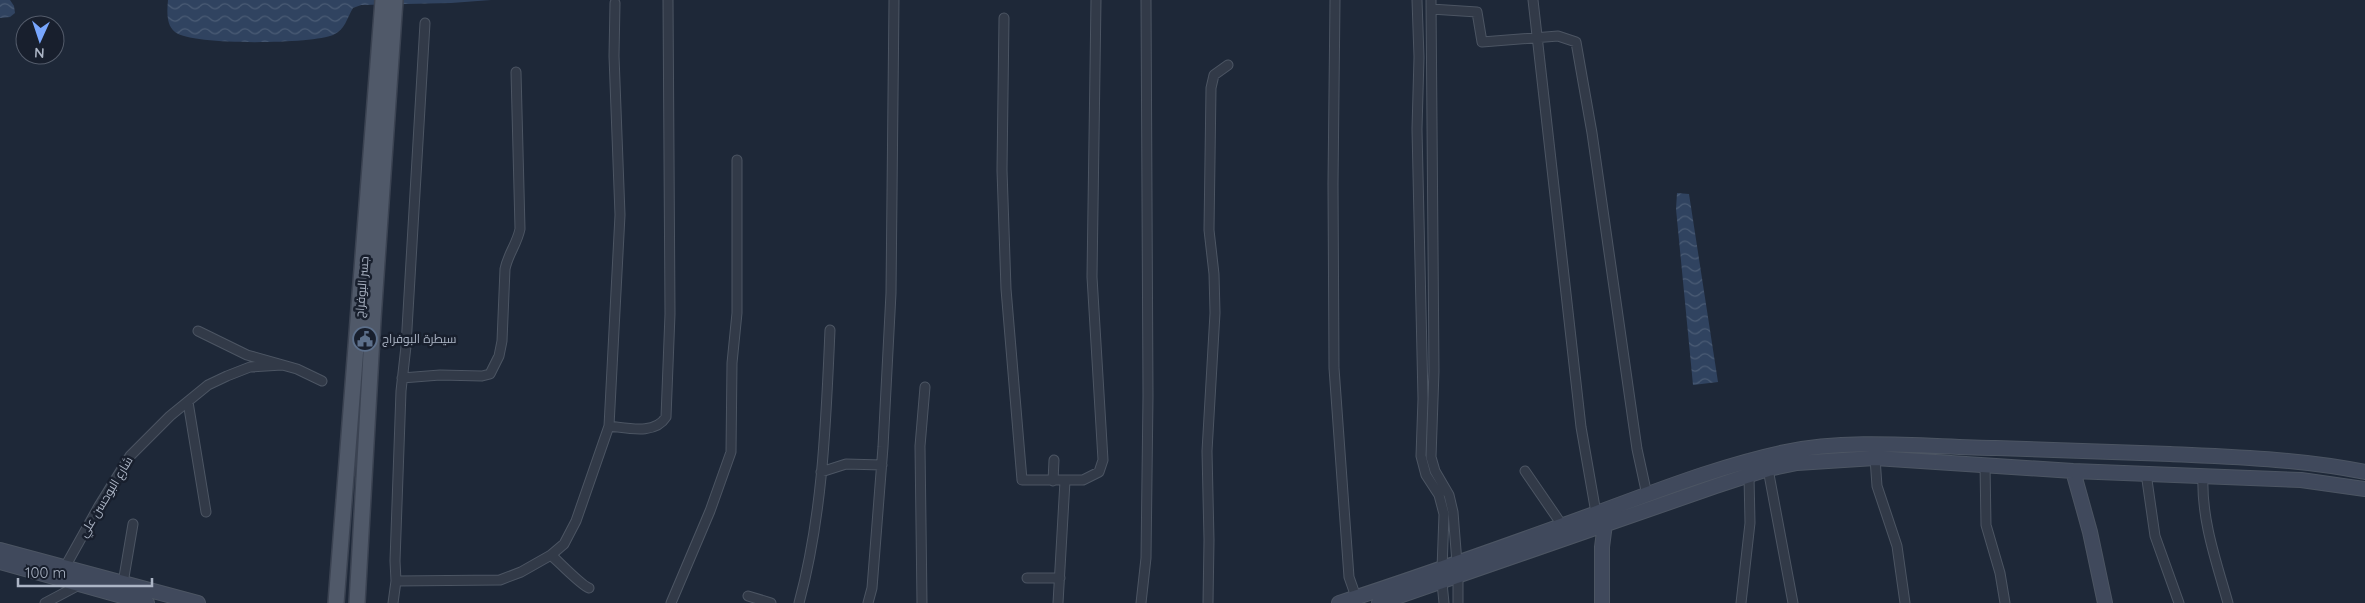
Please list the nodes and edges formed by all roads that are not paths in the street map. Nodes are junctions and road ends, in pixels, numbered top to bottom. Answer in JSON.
{"nodes":[{"id":1,"x":383,"y":0,"type":"edge"},
{"id":2,"x":395,"y":0,"type":"edge"},
{"id":3,"x":668,"y":0,"type":"edge"},
{"id":4,"x":894,"y":0,"type":"edge"},
{"id":5,"x":1096,"y":0,"type":"edge"},
{"id":6,"x":1146,"y":0,"type":"edge"},
{"id":7,"x":1335,"y":0,"type":"edge"},
{"id":8,"x":1417,"y":0,"type":"edge"},
{"id":9,"x":1533,"y":0,"type":"edge"},
{"id":10,"x":615,"y":3,"type":"dead end"},
{"id":11,"x":1431,"y":4,"type":"edge"},
{"id":12,"x":1004,"y":18,"type":"dead end"},
{"id":13,"x":425,"y":23,"type":"dead end"},
{"id":14,"x":1537,"y":38,"type":"junction"},
{"id":15,"x":1228,"y":65,"type":"dead end"},
{"id":16,"x":516,"y":72,"type":"dead end"},
{"id":17,"x":736,"y":160,"type":"dead end"},
{"id":18,"x":377,"y":167,"type":"junction"},
{"id":19,"x":830,"y":330,"type":"dead end"},
{"id":20,"x":198,"y":332,"type":"dead end"},
{"id":21,"x":282,"y":365,"type":"junction"},
{"id":22,"x":402,"y":378,"type":"junction"},
{"id":23,"x":322,"y":381,"type":"dead end"},
{"id":24,"x":925,"y":386,"type":"dead end"},
{"id":25,"x":188,"y":402,"type":"junction"},
{"id":26,"x":610,"y":426,"type":"junction"},
{"id":27,"x":2037,"y":449,"type":"junction"},
{"id":28,"x":1876,"y":458,"type":"junction"},
{"id":29,"x":1054,"y":460,"type":"dead end"},
{"id":30,"x":882,"y":464,"type":"junction"},
{"id":31,"x":1985,"y":465,"type":"junction"},
{"id":32,"x":1768,"y":469,"type":"junction"},
{"id":33,"x":2036,"y":469,"type":"junction"},
{"id":34,"x":1525,"y":470,"type":"dead end"},
{"id":35,"x":2073,"y":470,"type":"junction"},
{"id":36,"x":821,"y":472,"type":"junction"},
{"id":37,"x":2365,"y":472,"type":"edge"},
{"id":38,"x":2146,"y":473,"type":"junction"},
{"id":39,"x":2203,"y":475,"type":"junction"},
{"id":40,"x":1749,"y":476,"type":"junction"},
{"id":41,"x":1053,"y":481,"type":"junction"},
{"id":42,"x":1065,"y":481,"type":"junction"},
{"id":43,"x":2365,"y":490,"type":"edge"},
{"id":44,"x":1647,"y":495,"type":"junction"},
{"id":45,"x":206,"y":512,"type":"dead end"},
{"id":46,"x":1596,"y":513,"type":"junction"},
{"id":47,"x":133,"y":524,"type":"dead end"},
{"id":48,"x":1605,"y":524,"type":"junction"},
{"id":49,"x":1562,"y":525,"type":"junction"},
{"id":50,"x":0,"y":550,"type":"edge"},
{"id":51,"x":551,"y":554,"type":"junction"},
{"id":52,"x":0,"y":562,"type":"edge"},
{"id":53,"x":65,"y":567,"type":"junction"},
{"id":54,"x":1458,"y":570,"type":"junction"},
{"id":55,"x":1442,"y":576,"type":"junction"},
{"id":56,"x":1027,"y":578,"type":"dead end"},
{"id":57,"x":1060,"y":578,"type":"junction"},
{"id":58,"x":396,"y":581,"type":"junction"},
{"id":59,"x":123,"y":583,"type":"junction"},
{"id":60,"x":80,"y":585,"type":"junction"},
{"id":61,"x":589,"y":588,"type":"dead end"},
{"id":62,"x":748,"y":596,"type":"dead end"},
{"id":63,"x":1347,"y":601,"type":"edge"},
{"id":64,"x":46,"y":603,"type":"edge"},
{"id":65,"x":146,"y":603,"type":"edge"},
{"id":66,"x":198,"y":603,"type":"edge"},
{"id":67,"x":336,"y":603,"type":"edge"},
{"id":68,"x":357,"y":603,"type":"edge"},
{"id":69,"x":393,"y":603,"type":"edge"},
{"id":70,"x":671,"y":603,"type":"edge"},
{"id":71,"x":771,"y":603,"type":"edge"},
{"id":72,"x":799,"y":603,"type":"edge"},
{"id":73,"x":868,"y":603,"type":"edge"},
{"id":74,"x":922,"y":603,"type":"edge"},
{"id":75,"x":1058,"y":603,"type":"edge"},
{"id":76,"x":1142,"y":603,"type":"edge"},
{"id":77,"x":1208,"y":603,"type":"edge"},
{"id":78,"x":1379,"y":603,"type":"edge"},
{"id":79,"x":1444,"y":603,"type":"edge"},
{"id":80,"x":1458,"y":603,"type":"edge"},
{"id":81,"x":1602,"y":603,"type":"edge"},
{"id":82,"x":1741,"y":603,"type":"edge"},
{"id":83,"x":1793,"y":603,"type":"edge"},
{"id":84,"x":1905,"y":603,"type":"edge"},
{"id":85,"x":2005,"y":603,"type":"edge"},
{"id":86,"x":2105,"y":603,"type":"edge"},
{"id":87,"x":2179,"y":603,"type":"edge"},
{"id":88,"x":2228,"y":603,"type":"edge"}],
"edges":[{"from":1,"to":18,"type":"main road","name":"جسر البوفراج"},
{"from":2,"to":18,"type":"main road","name":"جسر البوفراج"},
{"from":3,"to":26,"type":"street"},
{"from":4,"to":30,"type":"street"},
{"from":5,"to":42,"type":"street"},
{"from":6,"to":76,"type":"street"},
{"from":7,"to":63,"type":"street"},
{"from":8,"to":55,"type":"street"},
{"from":9,"to":14,"type":"street"},
{"from":10,"to":26,"type":"street"},
{"from":11,"to":14,"type":"street"},
{"from":11,"to":54,"type":"street"},
{"from":12,"to":41,"type":"street"},
{"from":13,"to":22,"type":"street"},
{"from":14,"to":44,"type":"street"},
{"from":14,"to":46,"type":"street"},
{"from":15,"to":77,"type":"street"},
{"from":16,"to":22,"type":"street"},
{"from":17,"to":70,"type":"street"},
{"from":18,"to":67,"type":"main road","name":"جسر البوفراج"},
{"from":18,"to":68,"type":"main road","name":"جسر البوفراج"},
{"from":19,"to":36,"type":"street"},
{"from":20,"to":21,"type":"street"},
{"from":21,"to":23,"type":"street"},
{"from":21,"to":25,"type":"street","name":"شارع البوحسن علي"},
{"from":22,"to":58,"type":"street"},
{"from":24,"to":74,"type":"street"},
{"from":25,"to":45,"type":"street"},
{"from":25,"to":53,"type":"street","name":"شارع البوحسن علي"},
{"from":26,"to":51,"type":"street"},
{"from":27,"to":33,"type":"main road"},
{"from":27,"to":37,"type":"main road"},
{"from":27,"to":44,"type":"main road"},
{"from":28,"to":31,"type":"main road"},
{"from":28,"to":32,"type":"main road"},
{"from":28,"to":84,"type":"street"},
{"from":29,"to":41,"type":"street"},
{"from":30,"to":36,"type":"street"},
{"from":30,"to":73,"type":"street"},
{"from":31,"to":33,"type":"main road"},
{"from":31,"to":85,"type":"street"},
{"from":32,"to":40,"type":"main road"},
{"from":32,"to":83,"type":"street"},
{"from":33,"to":35,"type":"main road"},
{"from":34,"to":49,"type":"street"},
{"from":35,"to":38,"type":"main road"},
{"from":35,"to":86,"type":"main road"},
{"from":36,"to":72,"type":"street"},
{"from":38,"to":39,"type":"main road"},
{"from":38,"to":87,"type":"street"},
{"from":39,"to":43,"type":"main road"},
{"from":39,"to":88,"type":"street"},
{"from":40,"to":48,"type":"main road"},
{"from":40,"to":82,"type":"street"},
{"from":41,"to":42,"type":"street"},
{"from":42,"to":57,"type":"street"},
{"from":44,"to":46,"type":"main road"},
{"from":46,"to":49,"type":"main road"},
{"from":47,"to":59,"type":"street"},
{"from":48,"to":54,"type":"main road"},
{"from":48,"to":81,"type":"main road"},
{"from":49,"to":54,"type":"main road"},
{"from":50,"to":53,"type":"main road"},
{"from":51,"to":58,"type":"street"},
{"from":51,"to":61,"type":"street"},
{"from":52,"to":60,"type":"main road"},
{"from":53,"to":59,"type":"main road"},
{"from":54,"to":55,"type":"main road"},
{"from":54,"to":80,"type":"street"},
{"from":55,"to":63,"type":"main road"},
{"from":55,"to":78,"type":"main road"},
{"from":55,"to":79,"type":"street"},
{"from":56,"to":57,"type":"street"},
{"from":57,"to":75,"type":"street"},
{"from":58,"to":69,"type":"street"},
{"from":59,"to":66,"type":"main road"},
{"from":60,"to":64,"type":"street"},
{"from":60,"to":65,"type":"main road"},
{"from":62,"to":71,"type":"street"}]}
